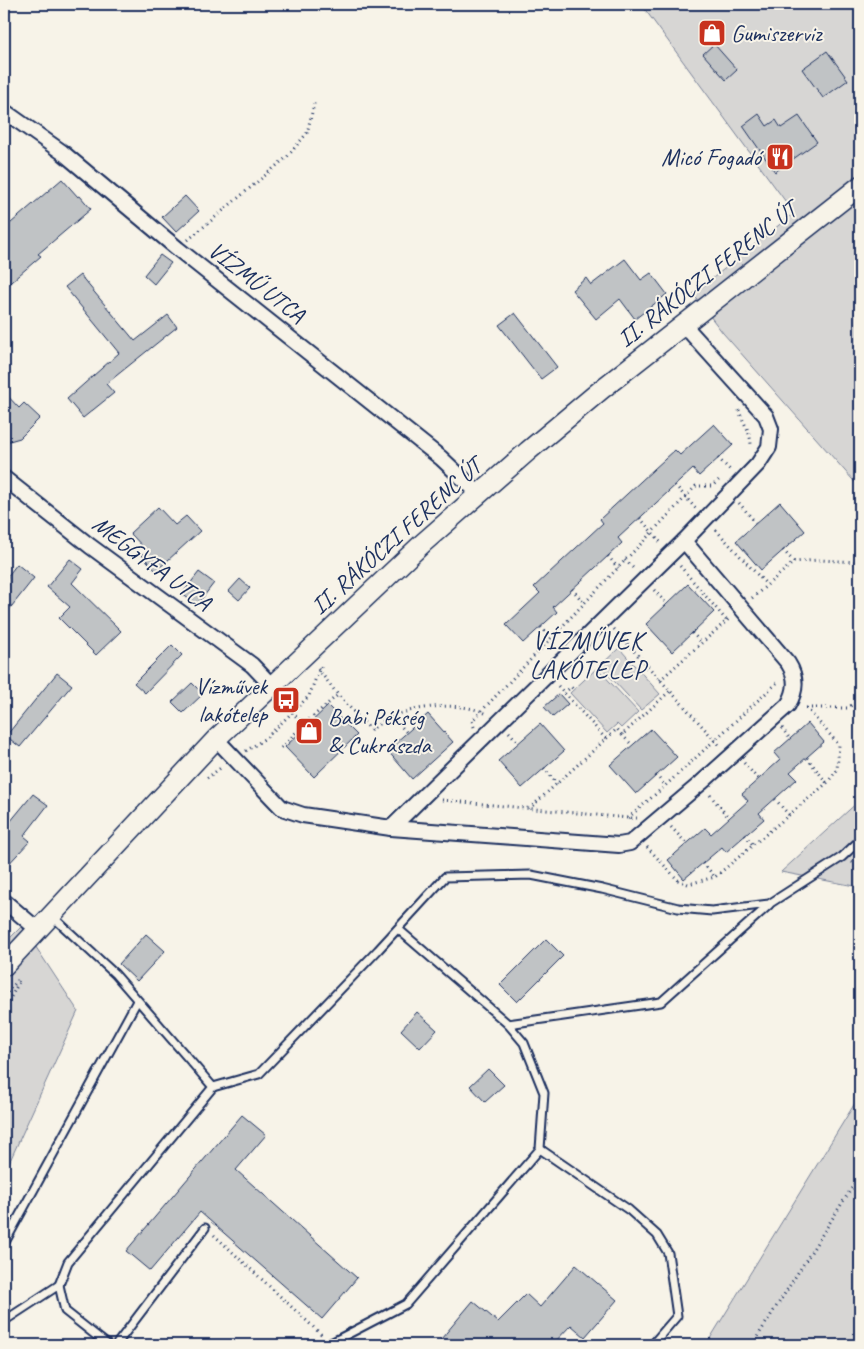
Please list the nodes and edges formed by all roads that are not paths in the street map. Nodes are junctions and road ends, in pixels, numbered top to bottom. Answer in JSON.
{"nodes":[{"id":1,"x":4,"y":111,"type":"edge"},
{"id":2,"x":860,"y":186,"type":"edge"},
{"id":3,"x":684,"y":324,"type":"junction"},
{"id":4,"x":4,"y":478,"type":"edge"},
{"id":5,"x":478,"y":493,"type":"junction"},
{"id":6,"x":684,"y":541,"type":"junction"},
{"id":7,"x":271,"y":685,"type":"junction"},
{"id":8,"x":216,"y":739,"type":"junction"},
{"id":9,"x":391,"y":828,"type":"junction"},
{"id":10,"x":860,"y":840,"type":"edge"},
{"id":11,"x":4,"y":901,"type":"edge"},
{"id":12,"x":769,"y":904,"type":"junction"},
{"id":13,"x":50,"y":914,"type":"junction"},
{"id":14,"x":37,"y":929,"type":"junction"},
{"id":15,"x":398,"y":929,"type":"junction"},
{"id":16,"x":4,"y":966,"type":"edge"},
{"id":17,"x":137,"y":1001,"type":"junction"},
{"id":18,"x":508,"y":1024,"type":"junction"},
{"id":19,"x":213,"y":1087,"type":"junction"},
{"id":20,"x":540,"y":1149,"type":"junction"},
{"id":21,"x":205,"y":1228,"type":"road end"},
{"id":22,"x":4,"y":1244,"type":"edge"},
{"id":23,"x":59,"y":1284,"type":"junction"},
{"id":24,"x":4,"y":1321,"type":"edge"},
{"id":25,"x":329,"y":1344,"type":"edge"},
{"id":26,"x":108,"y":1345,"type":"edge"},
{"id":27,"x":116,"y":1345,"type":"edge"},
{"id":28,"x":652,"y":1345,"type":"edge"}],
"edges":[{"from":1,"to":5,"type":"street","name":"VÍZMŰ UTCA"},
{"from":2,"to":3,"type":"main road","name":"II. RÁKÓCZI FERENC ÚT"},
{"from":3,"to":5,"type":"main road","name":"II. RÁKÓCZI FERENC ÚT"},
{"from":3,"to":6,"type":"street"},
{"from":4,"to":7,"type":"street","name":"MEGGYFA UTCA"},
{"from":5,"to":7,"type":"main road","name":"II. RÁKÓCZI FERENC ÚT"},
{"from":6,"to":9,"type":"street"},
{"from":6,"to":9,"type":"street"},
{"from":7,"to":8,"type":"main road","name":"II. RÁKÓCZI FERENC ÚT"},
{"from":8,"to":9,"type":"street"},
{"from":8,"to":13,"type":"main road","name":"II. RÁKÓCZI FERENC ÚT"},
{"from":10,"to":12,"type":"lane"},
{"from":11,"to":14,"type":"street"},
{"from":12,"to":15,"type":"lane"},
{"from":12,"to":18,"type":"lane"},
{"from":13,"to":14,"type":"main road","name":"II. RÁKÓCZI FERENC ÚT"},
{"from":13,"to":17,"type":"lane"},
{"from":14,"to":16,"type":"main road","name":"II. RÁKÓCZI FERENC ÚT"},
{"from":15,"to":18,"type":"lane"},
{"from":15,"to":19,"type":"lane"},
{"from":17,"to":19,"type":"lane"},
{"from":17,"to":22,"type":"lane"},
{"from":18,"to":20,"type":"lane"},
{"from":19,"to":23,"type":"lane"},
{"from":20,"to":25,"type":"lane"},
{"from":20,"to":28,"type":"lane"},
{"from":21,"to":27,"type":"lane"},
{"from":23,"to":24,"type":"lane"},
{"from":23,"to":26,"type":"lane"}]}
